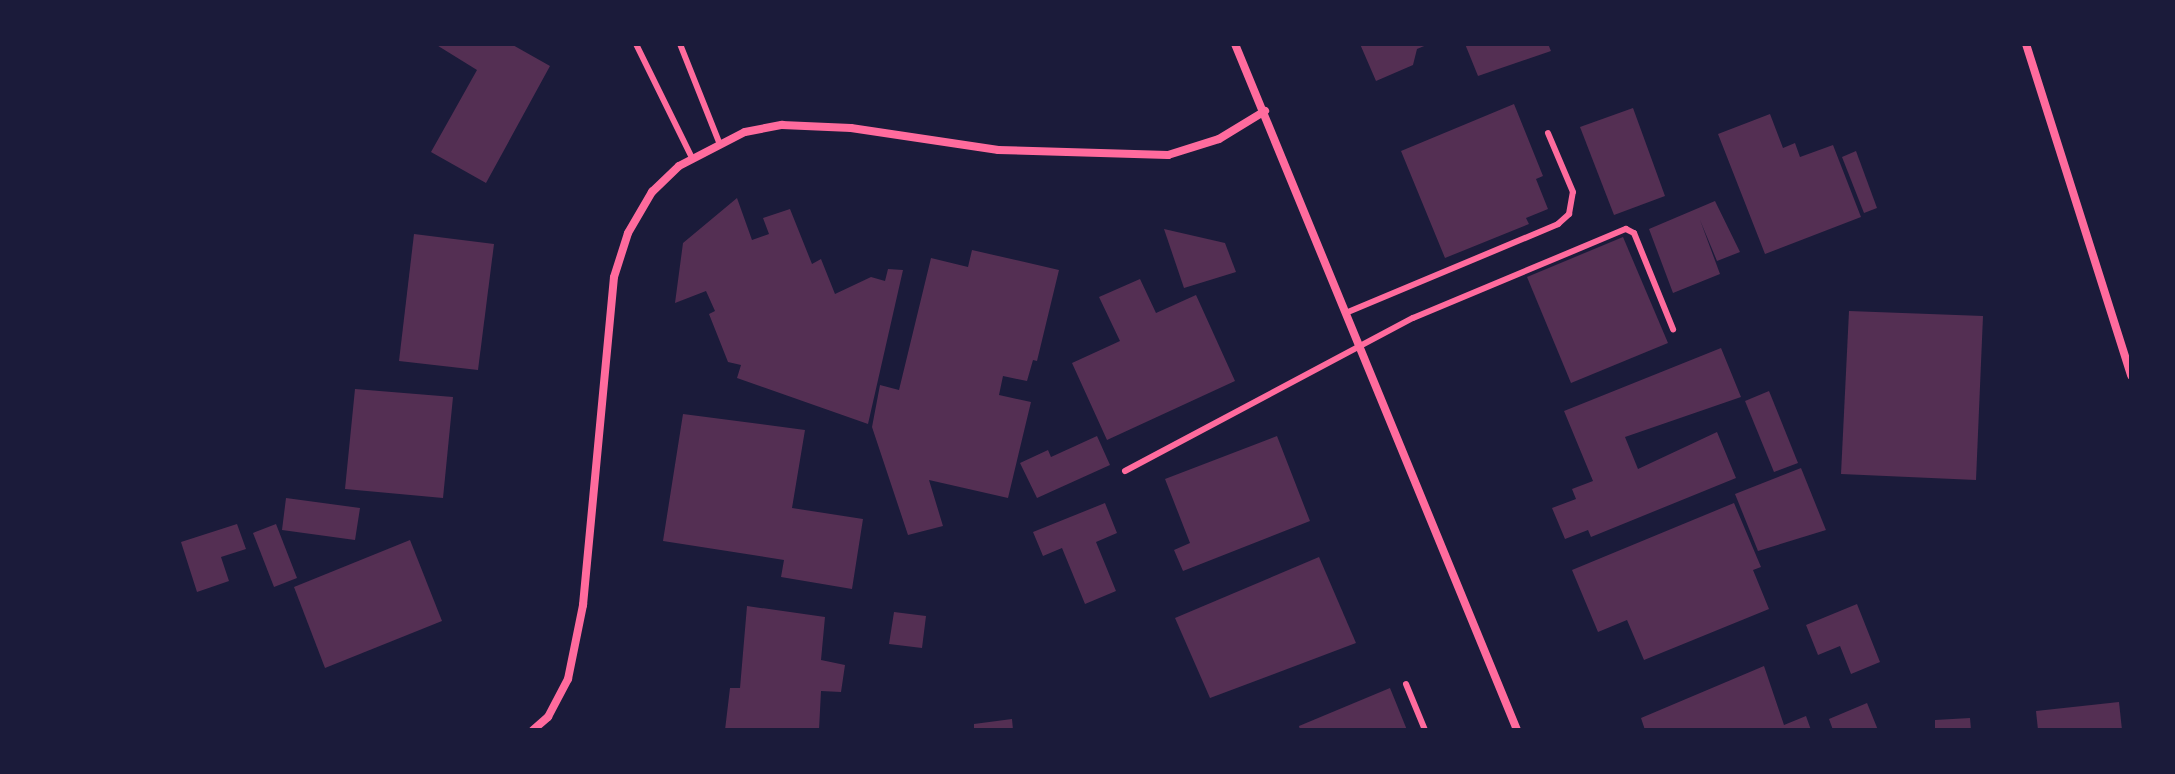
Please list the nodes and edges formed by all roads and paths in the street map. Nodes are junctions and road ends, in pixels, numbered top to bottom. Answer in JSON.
{"nodes":[{"id":1,"x":636,"y":44,"type":"edge"},
{"id":2,"x":680,"y":44,"type":"edge"},
{"id":3,"x":1235,"y":44,"type":"edge"},
{"id":4,"x":2026,"y":44,"type":"edge"},
{"id":5,"x":1265,"y":111,"type":"junction"},
{"id":6,"x":1548,"y":133,"type":"dead end"},
{"id":7,"x":719,"y":142,"type":"junction"},
{"id":8,"x":692,"y":158,"type":"junction"},
{"id":9,"x":1348,"y":312,"type":"junction"},
{"id":10,"x":1673,"y":329,"type":"dead end"},
{"id":11,"x":1362,"y":348,"type":"junction"},
{"id":12,"x":2131,"y":376,"type":"edge"},
{"id":13,"x":1125,"y":471,"type":"dead end"},
{"id":14,"x":1406,"y":684,"type":"dead end"},
{"id":15,"x":533,"y":730,"type":"edge"},
{"id":16,"x":1425,"y":730,"type":"edge"},
{"id":17,"x":1517,"y":730,"type":"edge"}],
"edges":[{"from":1,"to":8,"type":"lane"},
{"from":2,"to":7,"type":"lane"},
{"from":3,"to":5,"type":"street"},
{"from":4,"to":12,"type":"street"},
{"from":5,"to":7,"type":"street"},
{"from":5,"to":9,"type":"street"},
{"from":6,"to":9,"type":"lane"},
{"from":7,"to":8,"type":"street"},
{"from":8,"to":15,"type":"street"},
{"from":9,"to":11,"type":"street"},
{"from":10,"to":11,"type":"lane"},
{"from":11,"to":13,"type":"lane"},
{"from":11,"to":17,"type":"street"},
{"from":14,"to":16,"type":"lane"}]}
